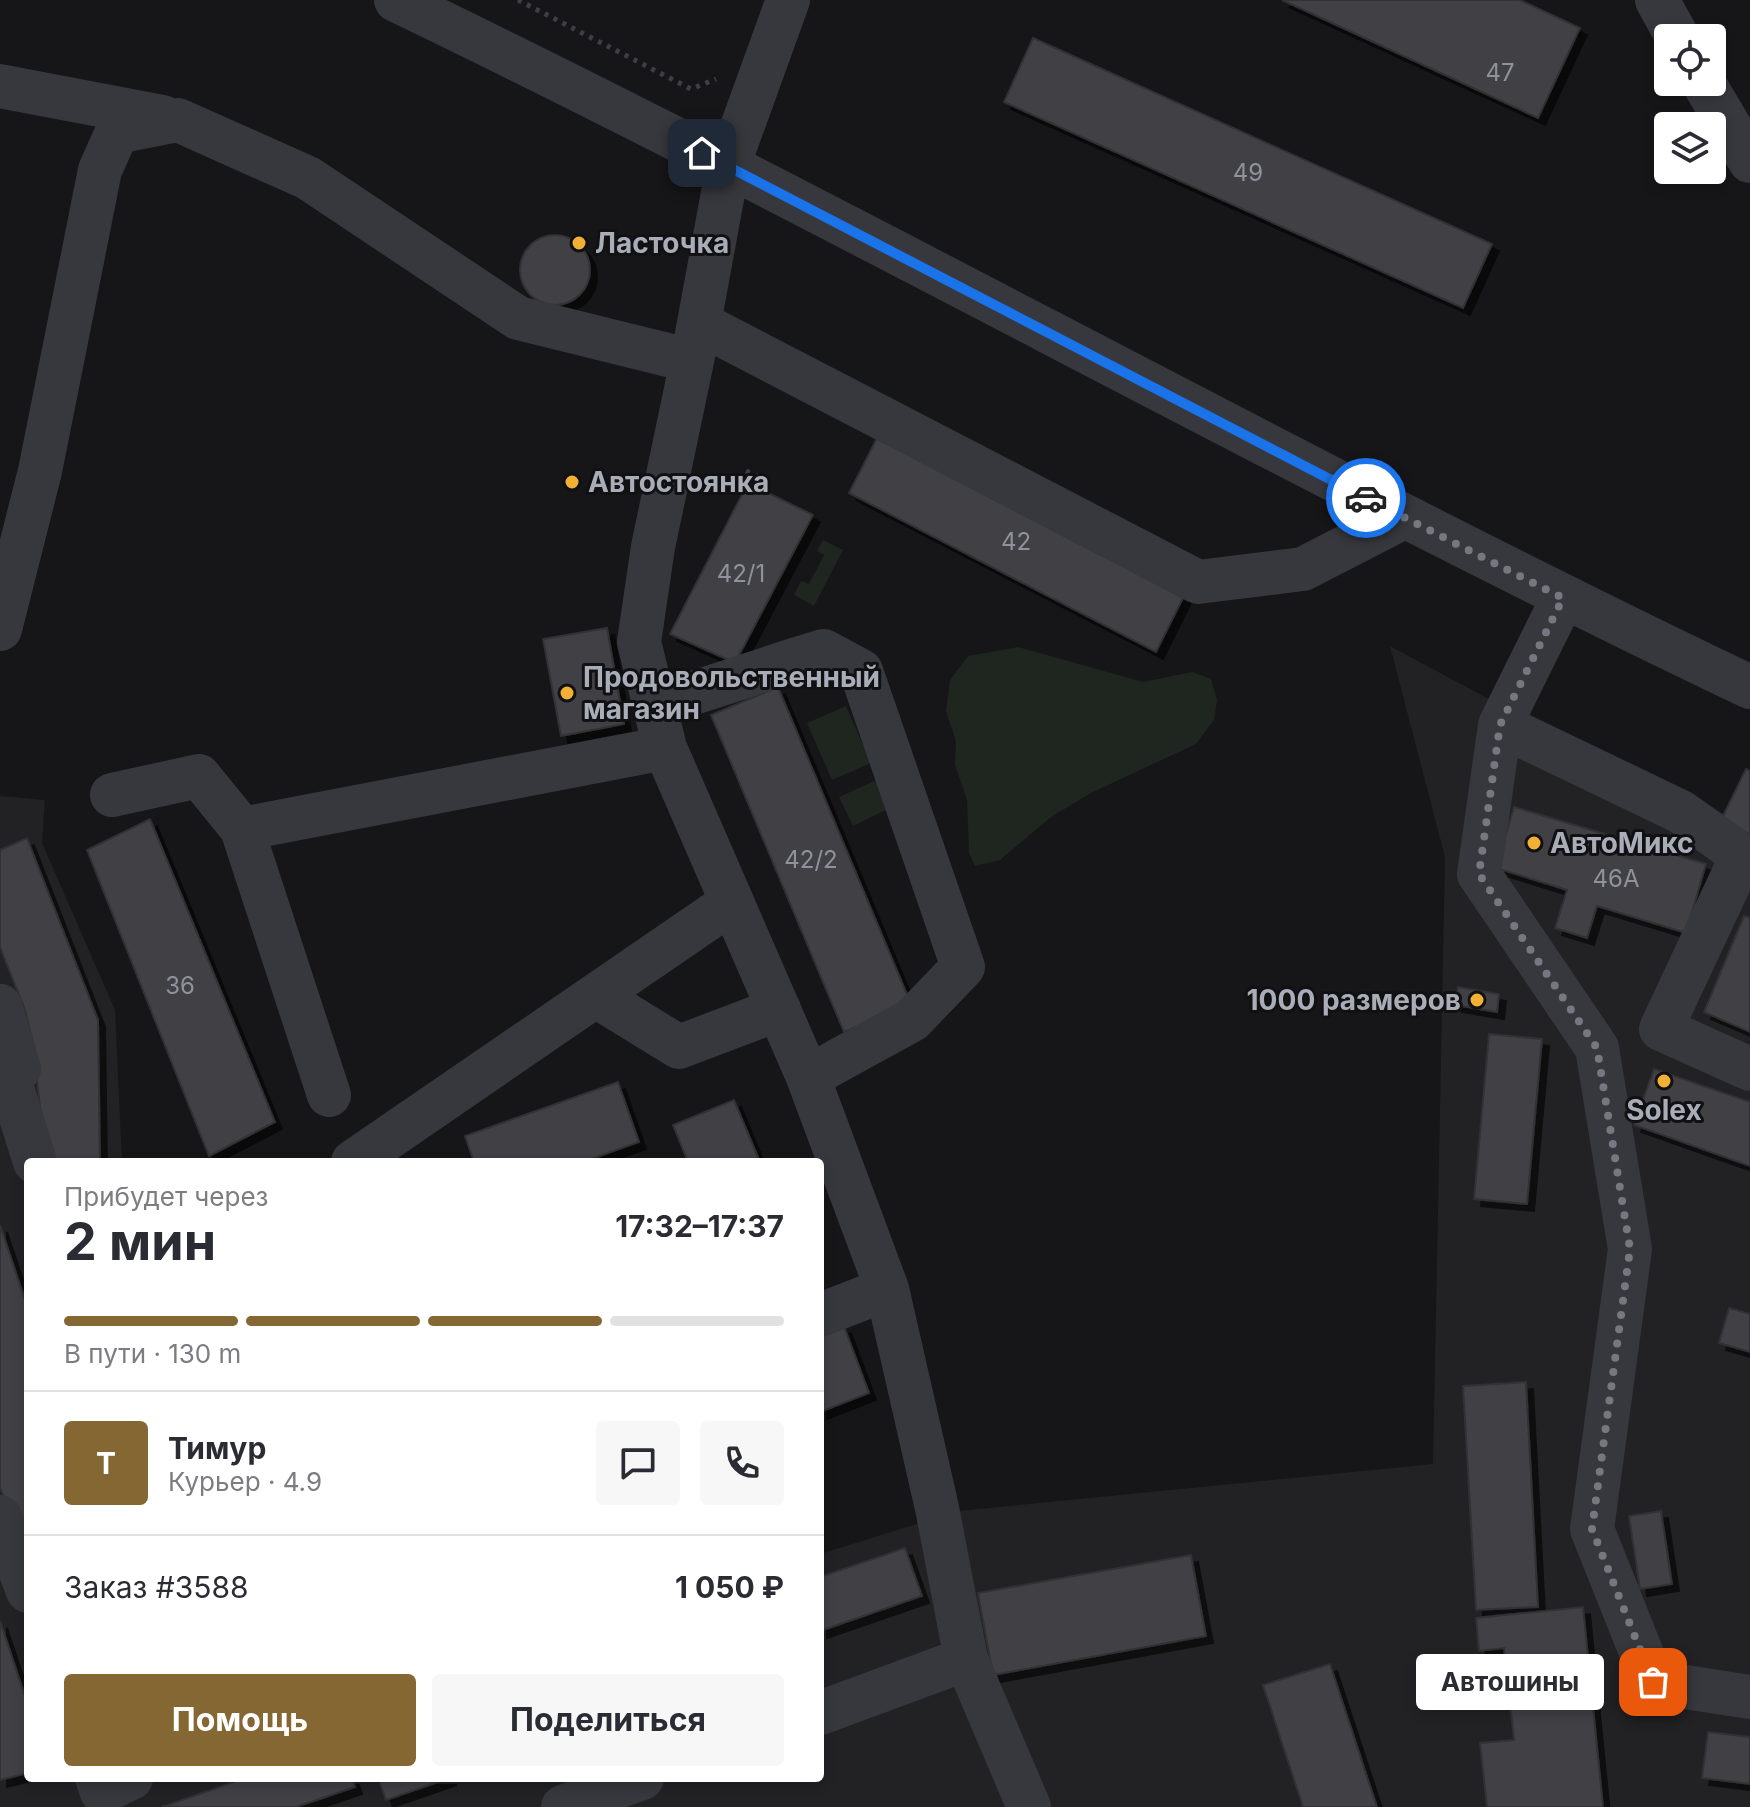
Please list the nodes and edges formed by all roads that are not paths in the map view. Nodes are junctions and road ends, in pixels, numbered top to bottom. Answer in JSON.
{"nodes":[{"id":1,"x":788,"y":0,"type":"edge"},
{"id":2,"x":1657,"y":0,"type":"edge"},
{"id":3,"x":412,"y":6,"type":"edge"},
{"id":4,"x":1670,"y":24,"type":"edge"},
{"id":5,"x":0,"y":86,"type":"edge"},
{"id":6,"x":1711,"y":96,"type":"edge"},
{"id":7,"x":178,"y":120,"type":"junction"},
{"id":8,"x":1750,"y":161,"type":"edge"},
{"id":9,"x":728,"y":166,"type":"junction"},
{"id":10,"x":696,"y":342,"type":"junction"},
{"id":11,"x":1404,"y":517,"type":"junction"},
{"id":12,"x":1563,"y":598,"type":"junction"},
{"id":13,"x":0,"y":629,"type":"edge"},
{"id":14,"x":1750,"y":687,"type":"edge"},
{"id":15,"x":655,"y":704,"type":"junction"},
{"id":16,"x":1500,"y":725,"type":"junction"},
{"id":17,"x":665,"y":748,"type":"junction"},
{"id":18,"x":112,"y":795,"type":"dead end"},
{"id":19,"x":242,"y":829,"type":"junction"},
{"id":20,"x":1746,"y":858,"type":"edge"},
{"id":21,"x":732,"y":902,"type":"junction"},
{"id":22,"x":596,"y":996,"type":"junction"},
{"id":23,"x":0,"y":1006,"type":"edge"},
{"id":24,"x":779,"y":1009,"type":"junction"},
{"id":25,"x":1661,"y":1029,"type":"junction"},
{"id":26,"x":1597,"y":1048,"type":"junction"},
{"id":27,"x":1750,"y":1069,"type":"edge"},
{"id":28,"x":4,"y":1074,"type":"edge"},
{"id":29,"x":808,"y":1077,"type":"junction"},
{"id":30,"x":329,"y":1095,"type":"dead end"},
{"id":31,"x":34,"y":1158,"type":"edge"},
{"id":32,"x":359,"y":1158,"type":"edge"},
{"id":33,"x":887,"y":1289,"type":"junction"},
{"id":34,"x":824,"y":1313,"type":"edge"},
{"id":35,"x":0,"y":1517,"type":"edge"},
{"id":36,"x":24,"y":1580,"type":"edge"},
{"id":37,"x":966,"y":1659,"type":"junction"},
{"id":38,"x":1750,"y":1697,"type":"edge"},
{"id":39,"x":824,"y":1712,"type":"edge"},
{"id":40,"x":631,"y":1782,"type":"edge"},
{"id":41,"x":563,"y":1807,"type":"edge"},
{"id":42,"x":1029,"y":1807,"type":"edge"}],
"edges":[{"from":1,"to":9,"type":"street"},
{"from":2,"to":4,"type":"street"},
{"from":3,"to":9,"type":"street"},
{"from":5,"to":7,"type":"street"},
{"from":6,"to":8,"type":"street"},
{"from":7,"to":10,"type":"street"},
{"from":7,"to":13,"type":"street"},
{"from":9,"to":10,"type":"street"},
{"from":9,"to":11,"type":"street"},
{"from":10,"to":11,"type":"street"},
{"from":10,"to":15,"type":"street"},
{"from":11,"to":12,"type":"street"},
{"from":12,"to":14,"type":"street"},
{"from":12,"to":16,"type":"street"},
{"from":15,"to":17,"type":"street"},
{"from":15,"to":29,"type":"street"},
{"from":16,"to":20,"type":"street"},
{"from":16,"to":26,"type":"street"},
{"from":17,"to":19,"type":"street"},
{"from":17,"to":21,"type":"street"},
{"from":18,"to":19,"type":"street"},
{"from":19,"to":30,"type":"street"},
{"from":20,"to":25,"type":"street"},
{"from":21,"to":22,"type":"street"},
{"from":21,"to":24,"type":"street"},
{"from":22,"to":24,"type":"street"},
{"from":22,"to":32,"type":"street"},
{"from":23,"to":28,"type":"street"},
{"from":24,"to":29,"type":"street"},
{"from":25,"to":26,"type":"street"},
{"from":25,"to":27,"type":"street"},
{"from":26,"to":38,"type":"street"},
{"from":28,"to":31,"type":"street"},
{"from":29,"to":33,"type":"street"},
{"from":33,"to":34,"type":"street"},
{"from":33,"to":37,"type":"street"},
{"from":35,"to":36,"type":"street"},
{"from":37,"to":39,"type":"street"},
{"from":37,"to":42,"type":"street"},
{"from":40,"to":41,"type":"street"}]}
